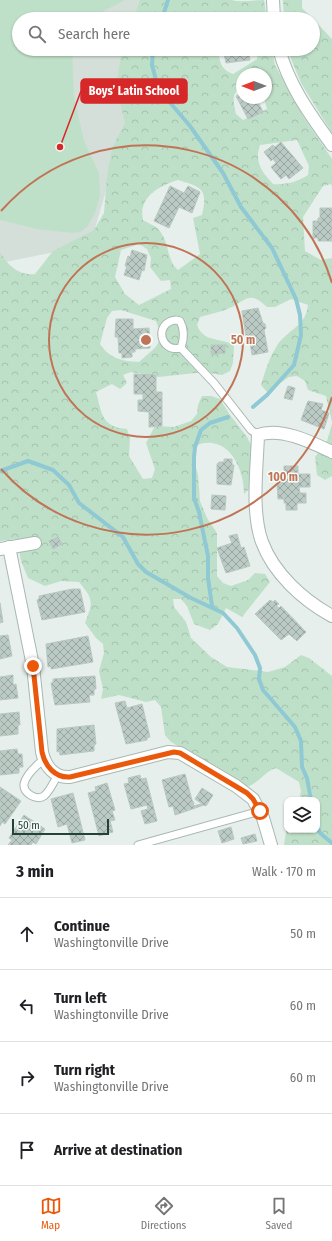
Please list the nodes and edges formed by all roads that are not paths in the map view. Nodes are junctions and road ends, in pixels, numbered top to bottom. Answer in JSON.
{"nodes":[{"id":1,"x":273,"y":0,"type":"edge"},
{"id":2,"x":274,"y":12,"type":"edge"},
{"id":3,"x":280,"y":56,"type":"edge"},
{"id":4,"x":332,"y":145,"type":"edge"},
{"id":5,"x":181,"y":348,"type":"dead end"},
{"id":6,"x":258,"y":435,"type":"junction"},
{"id":7,"x":332,"y":452,"type":"edge"},
{"id":8,"x":35,"y":543,"type":"dead end"},
{"id":9,"x":5,"y":548,"type":"edge"},
{"id":10,"x":332,"y":616,"type":"edge"},
{"id":11,"x":44,"y":760,"type":"junction"},
{"id":12,"x":58,"y":775,"type":"junction"},
{"id":13,"x":260,"y":811,"type":"junction"},
{"id":14,"x":138,"y":845,"type":"edge"},
{"id":15,"x":271,"y":845,"type":"edge"}],
"edges":[{"from":1,"to":2,"type":"street"},
{"from":3,"to":4,"type":"street"},
{"from":5,"to":6,"type":"lane"},
{"from":6,"to":7,"type":"street"},
{"from":6,"to":10,"type":"street"},
{"from":8,"to":9,"type":"street"},
{"from":9,"to":11,"type":"street"},
{"from":11,"to":12,"type":"street"},
{"from":11,"to":12,"type":"lane"},
{"from":12,"to":13,"type":"street"},
{"from":13,"to":14,"type":"lane"},
{"from":13,"to":15,"type":"street"}]}
